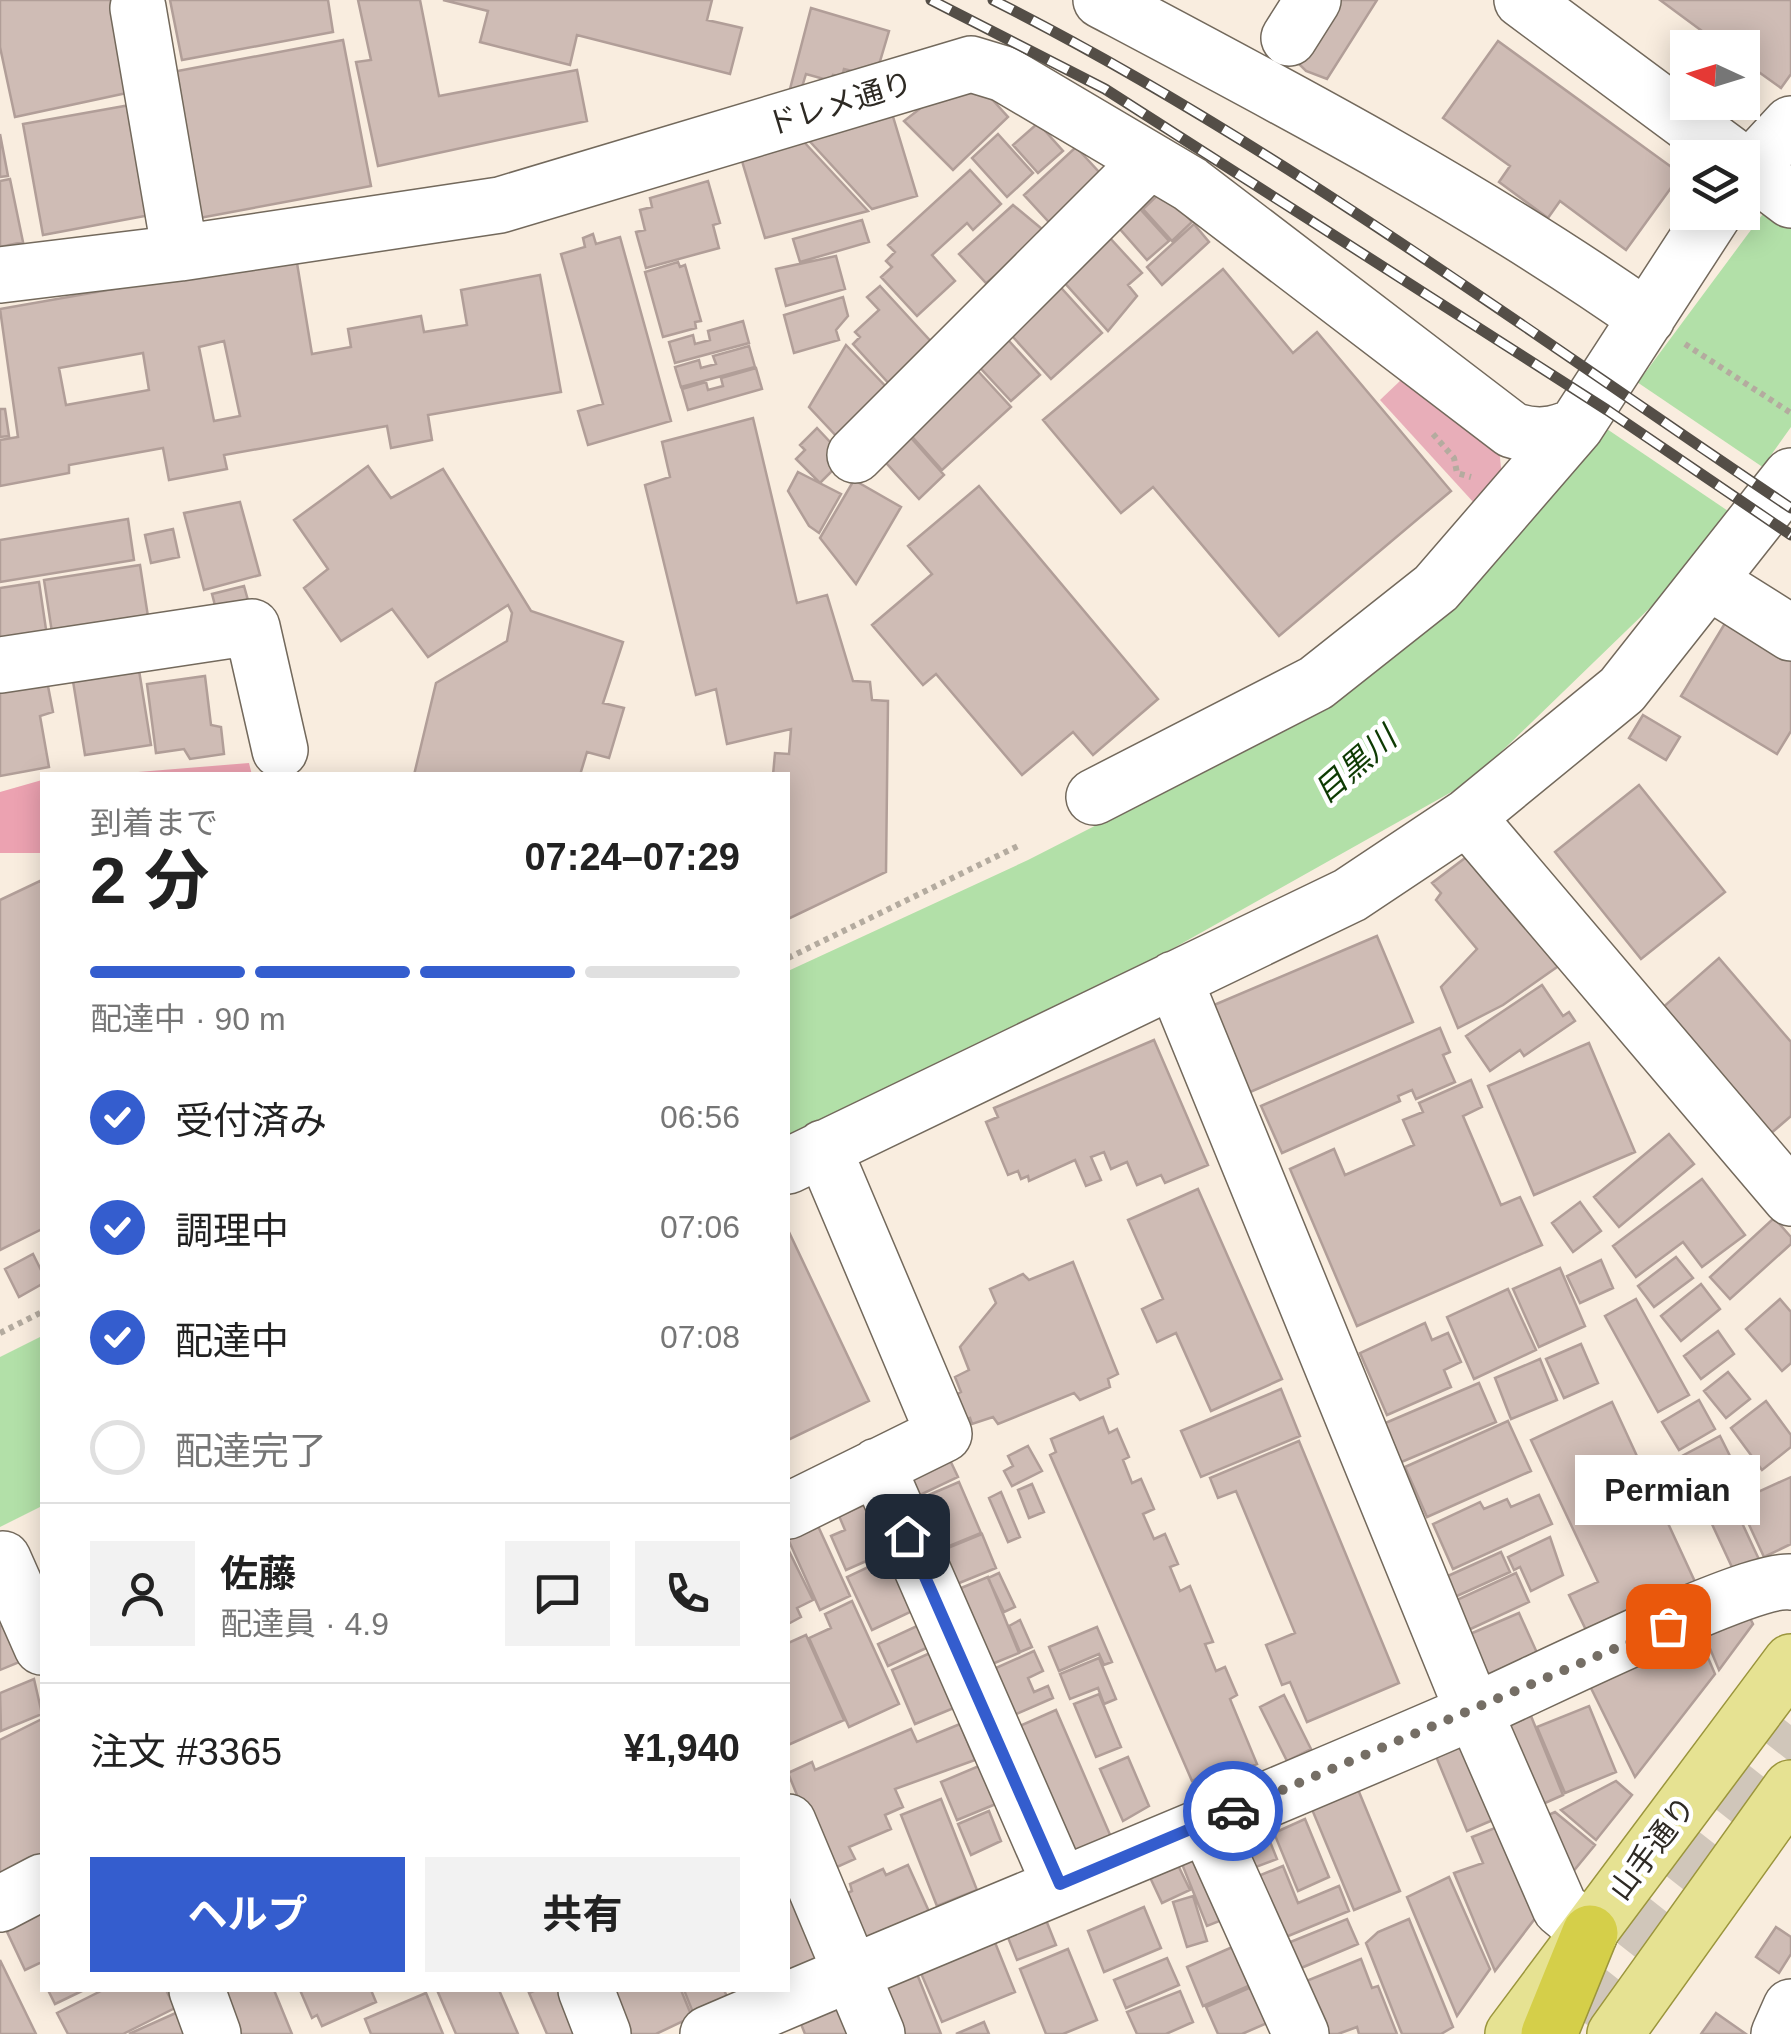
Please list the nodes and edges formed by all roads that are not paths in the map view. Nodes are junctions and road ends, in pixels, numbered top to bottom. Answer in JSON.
{"nodes":[{"id":1,"x":1101,"y":0,"type":"edge"},
{"id":2,"x":1522,"y":0,"type":"edge"},
{"id":3,"x":138,"y":8,"type":"dead end"},
{"id":4,"x":1791,"y":124,"type":"edge"},
{"id":5,"x":1708,"y":140,"type":"edge"},
{"id":6,"x":1149,"y":161,"type":"junction"},
{"id":7,"x":1760,"y":168,"type":"edge"},
{"id":8,"x":1706,"y":230,"type":"edge"},
{"id":9,"x":180,"y":254,"type":"junction"},
{"id":10,"x":0,"y":275,"type":"edge"},
{"id":11,"x":1660,"y":326,"type":"junction"},
{"id":12,"x":1576,"y":426,"type":"junction"},
{"id":13,"x":855,"y":456,"type":"dead end"},
{"id":14,"x":1791,"y":476,"type":"edge"},
{"id":15,"x":1710,"y":582,"type":"junction"},
{"id":16,"x":1791,"y":633,"type":"edge"},
{"id":17,"x":0,"y":664,"type":"edge"},
{"id":18,"x":280,"y":750,"type":"dead end"},
{"id":19,"x":1094,"y":797,"type":"dead end"},
{"id":20,"x":1467,"y":817,"type":"junction"},
{"id":21,"x":1174,"y":980,"type":"junction"},
{"id":22,"x":805,"y":1157,"type":"edge"},
{"id":23,"x":1791,"y":1198,"type":"edge"},
{"id":24,"x":877,"y":1466,"type":"junction"},
{"id":25,"x":790,"y":1510,"type":"edge"},
{"id":26,"x":15,"y":1553,"type":"edge"},
{"id":27,"x":1791,"y":1582,"type":"edge"},
{"id":28,"x":40,"y":1640,"type":"edge"},
{"id":29,"x":1791,"y":1662,"type":"edge"},
{"id":30,"x":1474,"y":1711,"type":"junction"},
{"id":31,"x":1791,"y":1788,"type":"edge"},
{"id":32,"x":1206,"y":1823,"type":"junction"},
{"id":33,"x":790,"y":1827,"type":"edge"},
{"id":34,"x":40,"y":1883,"type":"edge"},
{"id":35,"x":1060,"y":1884,"type":"junction"},
{"id":36,"x":0,"y":1904,"type":"edge"},
{"id":37,"x":1590,"y":1933,"type":"junction"},
{"id":38,"x":852,"y":1972,"type":"junction"},
{"id":39,"x":198,"y":1992,"type":"edge"},
{"id":40,"x":587,"y":1992,"type":"edge"},
{"id":41,"x":1791,"y":2007,"type":"edge"},
{"id":42,"x":214,"y":2034,"type":"edge"},
{"id":43,"x":603,"y":2034,"type":"edge"},
{"id":44,"x":708,"y":2034,"type":"edge"},
{"id":45,"x":877,"y":2034,"type":"edge"},
{"id":46,"x":1300,"y":2034,"type":"edge"},
{"id":47,"x":1513,"y":2034,"type":"edge"},
{"id":48,"x":1549,"y":2034,"type":"edge"},
{"id":49,"x":1615,"y":2034,"type":"edge"},
{"id":50,"x":1779,"y":2034,"type":"edge"}],
"edges":[{"from":1,"to":11,"type":"street"},
{"from":2,"to":5,"type":"street"},
{"from":3,"to":9,"type":"street"},
{"from":4,"to":7,"type":"street"},
{"from":6,"to":9,"type":"street","name":"ドレメ通り"},
{"from":6,"to":12,"type":"street","name":"ドレメ通り"},
{"from":6,"to":13,"type":"street"},
{"from":8,"to":11,"type":"street"},
{"from":9,"to":10,"type":"street","name":"ドレメ通り"},
{"from":11,"to":12,"type":"street"},
{"from":12,"to":19,"type":"street"},
{"from":14,"to":15,"type":"street"},
{"from":15,"to":16,"type":"street"},
{"from":15,"to":20,"type":"street"},
{"from":17,"to":18,"type":"street"},
{"from":20,"to":21,"type":"street"},
{"from":20,"to":23,"type":"street"},
{"from":21,"to":22,"type":"street"},
{"from":21,"to":30,"type":"street"},
{"from":22,"to":24,"type":"street"},
{"from":24,"to":25,"type":"street"},
{"from":24,"to":35,"type":"street"},
{"from":26,"to":28,"type":"street"},
{"from":27,"to":30,"type":"street"},
{"from":29,"to":37,"type":"main road","name":"山手通り"},
{"from":30,"to":32,"type":"street"},
{"from":30,"to":37,"type":"street"},
{"from":31,"to":49,"type":"main road"},
{"from":32,"to":35,"type":"street"},
{"from":32,"to":46,"type":"street"},
{"from":33,"to":38,"type":"street"},
{"from":34,"to":36,"type":"street"},
{"from":35,"to":38,"type":"street"},
{"from":37,"to":47,"type":"main road","name":"山手通り"},
{"from":37,"to":48,"type":"highway"},
{"from":38,"to":44,"type":"street"},
{"from":38,"to":45,"type":"street"},
{"from":39,"to":42,"type":"street"},
{"from":40,"to":43,"type":"street"},
{"from":41,"to":50,"type":"street"}]}
